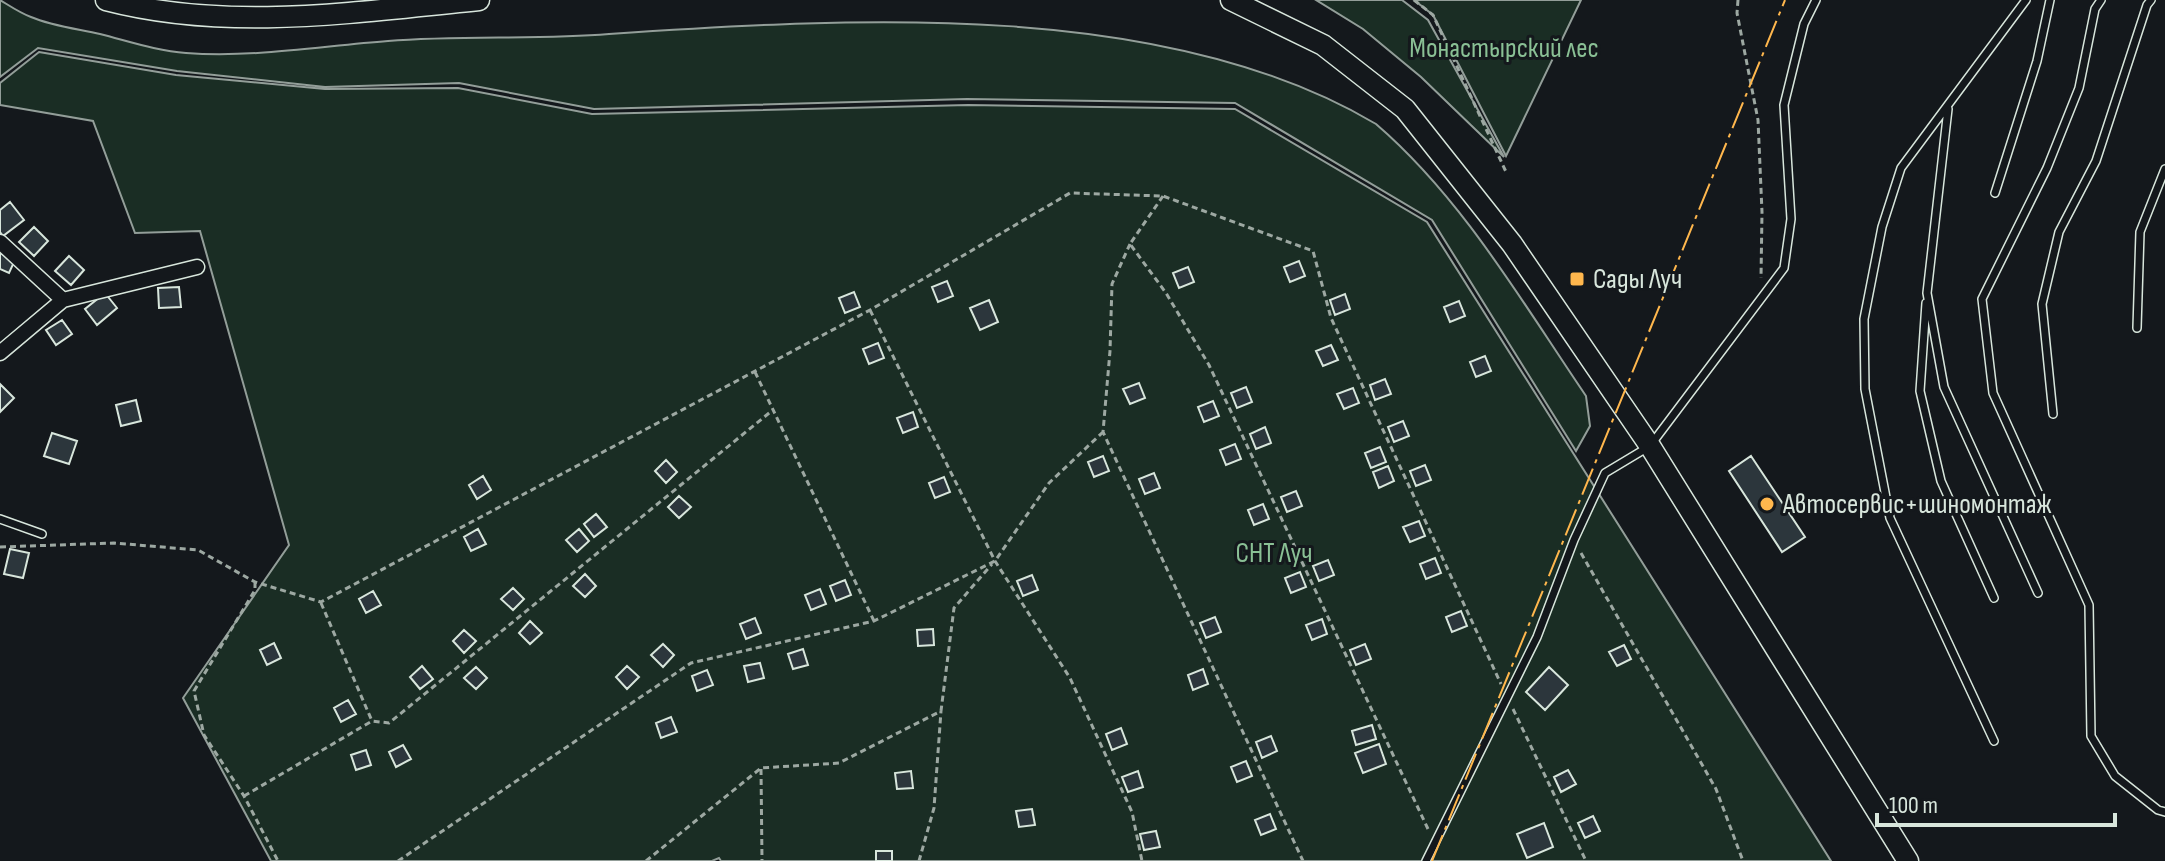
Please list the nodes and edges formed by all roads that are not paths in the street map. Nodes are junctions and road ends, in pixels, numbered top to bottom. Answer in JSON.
{"nodes":[{"id":1,"x":106,"y":0,"type":"edge"},
{"id":2,"x":479,"y":0,"type":"edge"},
{"id":3,"x":1231,"y":0,"type":"edge"},
{"id":4,"x":1816,"y":0,"type":"edge"},
{"id":5,"x":2026,"y":0,"type":"edge"},
{"id":6,"x":2050,"y":0,"type":"edge"},
{"id":7,"x":2101,"y":0,"type":"edge"},
{"id":8,"x":2151,"y":0,"type":"edge"},
{"id":9,"x":1948,"y":107,"type":"junction"},
{"id":10,"x":2165,"y":169,"type":"edge"},
{"id":11,"x":1995,"y":193,"type":"dead end"},
{"id":12,"x":0,"y":242,"type":"edge"},
{"id":13,"x":197,"y":267,"type":"dead end"},
{"id":14,"x":1927,"y":293,"type":"junction"},
{"id":15,"x":63,"y":300,"type":"junction"},
{"id":16,"x":2137,"y":328,"type":"dead end"},
{"id":17,"x":0,"y":353,"type":"edge"},
{"id":18,"x":2053,"y":414,"type":"dead end"},
{"id":19,"x":1650,"y":446,"type":"junction"},
{"id":20,"x":0,"y":519,"type":"edge"},
{"id":21,"x":42,"y":534,"type":"dead end"},
{"id":22,"x":2038,"y":593,"type":"dead end"},
{"id":23,"x":1994,"y":598,"type":"dead end"},
{"id":24,"x":1994,"y":741,"type":"dead end"},
{"id":25,"x":2165,"y":812,"type":"edge"},
{"id":26,"x":1426,"y":861,"type":"edge"},
{"id":27,"x":1908,"y":861,"type":"edge"}],
"edges":[{"from":1,"to":2,"type":"main road"},
{"from":3,"to":19,"type":"main road"},
{"from":4,"to":19,"type":"lane"},
{"from":5,"to":9,"type":"lane"},
{"from":6,"to":11,"type":"lane"},
{"from":7,"to":25,"type":"lane"},
{"from":8,"to":18,"type":"lane"},
{"from":9,"to":14,"type":"lane"},
{"from":9,"to":24,"type":"lane"},
{"from":10,"to":16,"type":"lane"},
{"from":12,"to":15,"type":"street"},
{"from":13,"to":15,"type":"street"},
{"from":14,"to":22,"type":"lane"},
{"from":14,"to":23,"type":"lane"},
{"from":15,"to":17,"type":"street"},
{"from":19,"to":26,"type":"lane"},
{"from":19,"to":27,"type":"main road"},
{"from":20,"to":21,"type":"lane"}]}
